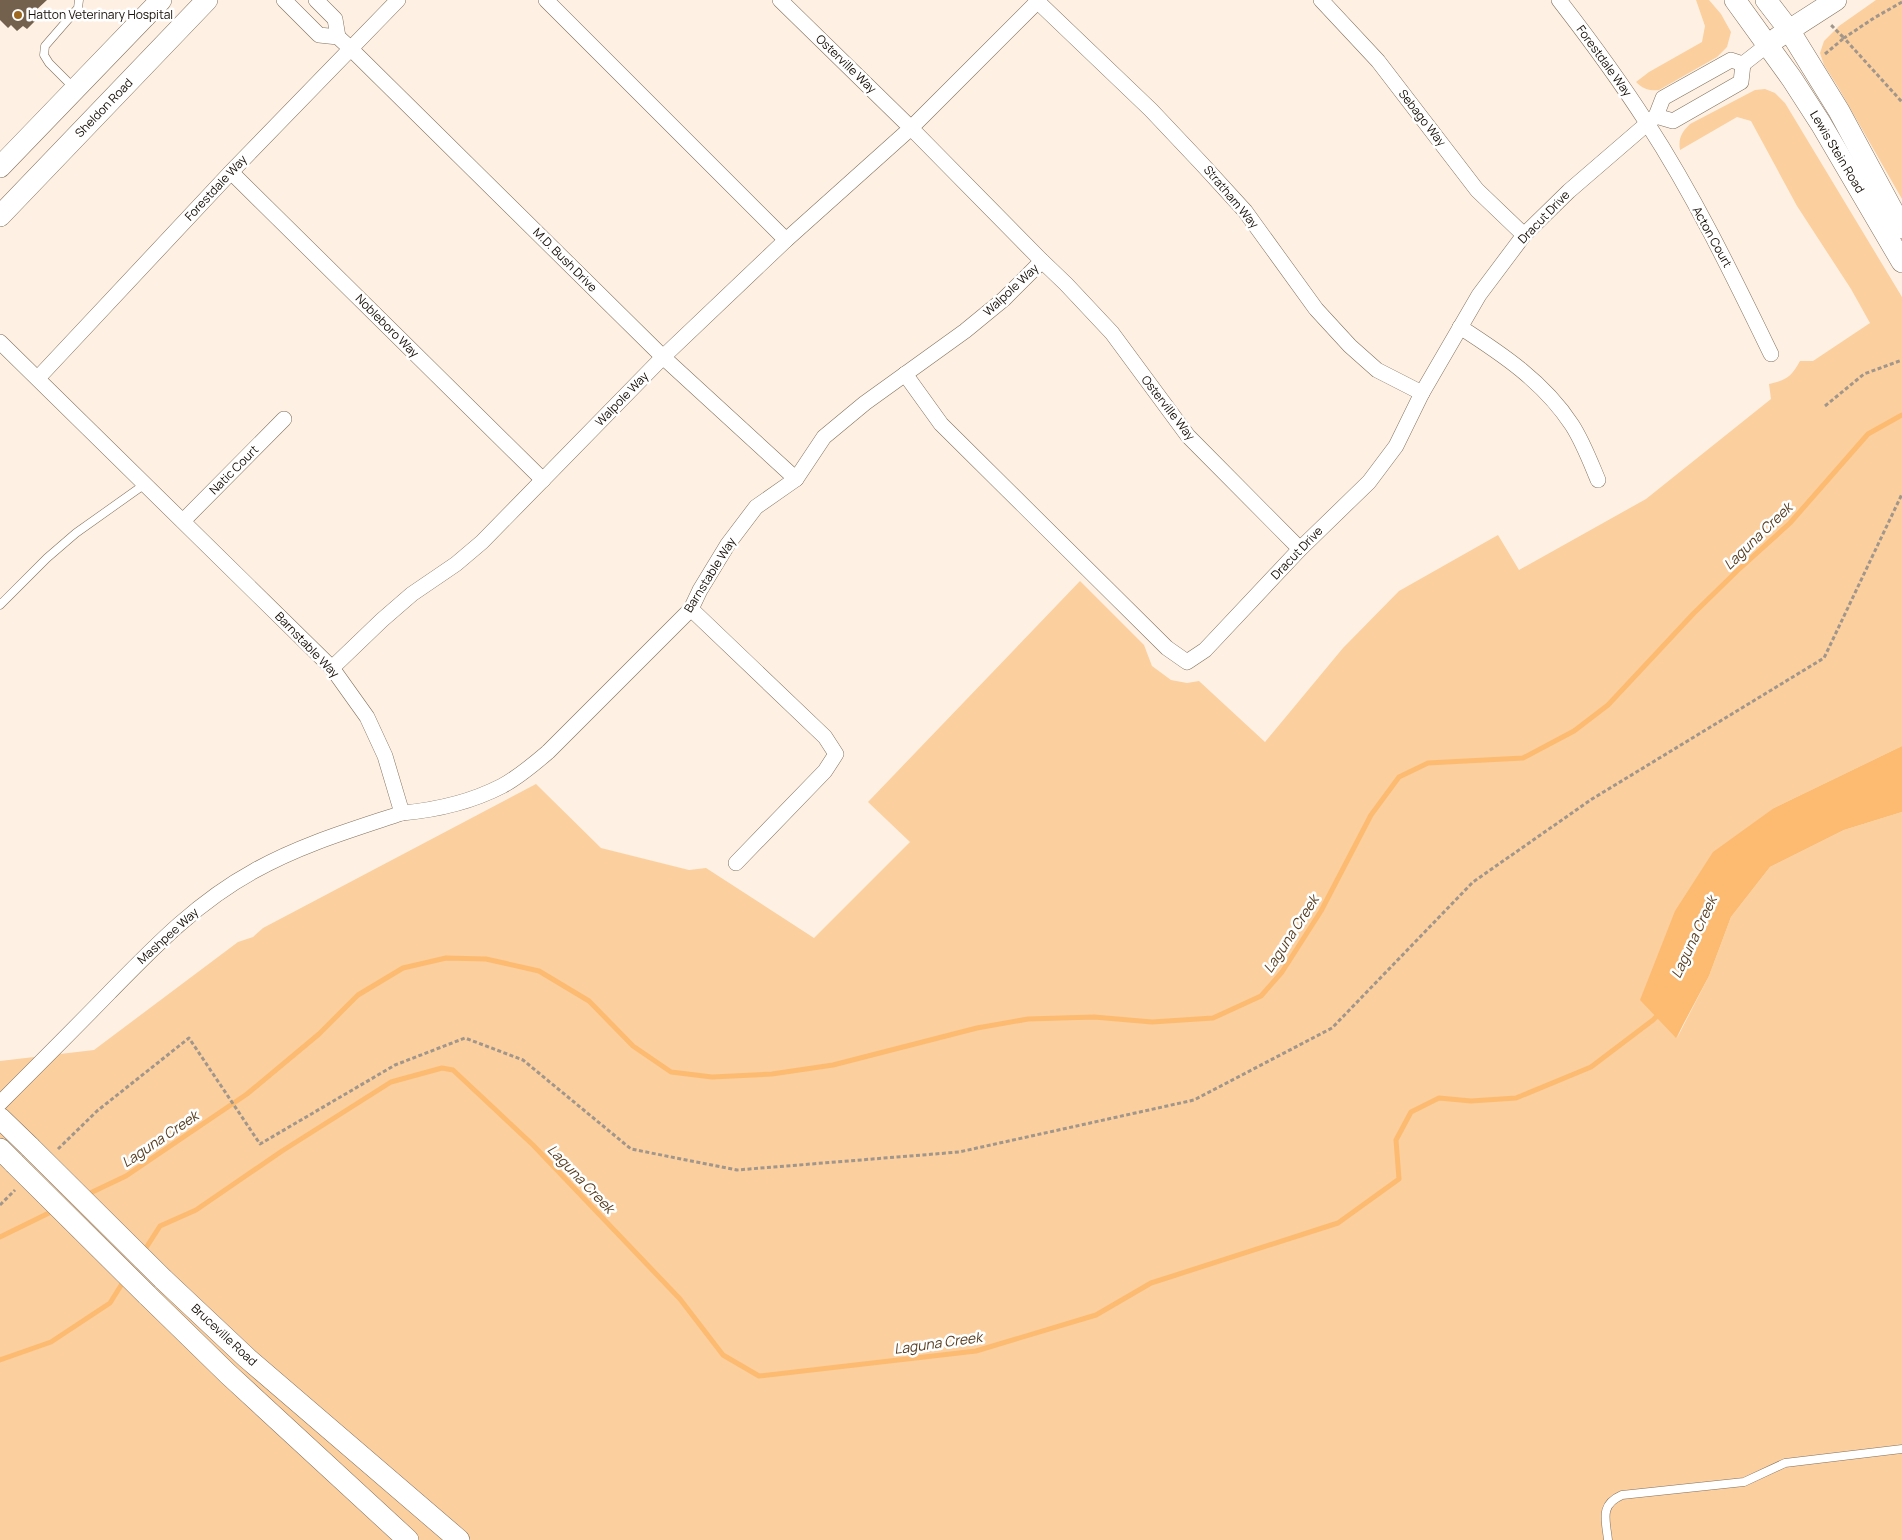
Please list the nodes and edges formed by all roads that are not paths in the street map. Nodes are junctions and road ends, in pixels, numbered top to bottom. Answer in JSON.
{"nodes":[{"id":1,"x":79,"y":0,"type":"edge"},
{"id":2,"x":161,"y":0,"type":"edge"},
{"id":3,"x":207,"y":0,"type":"edge"},
{"id":4,"x":284,"y":0,"type":"edge"},
{"id":5,"x":316,"y":0,"type":"edge"},
{"id":6,"x":398,"y":0,"type":"edge"},
{"id":7,"x":546,"y":0,"type":"edge"},
{"id":8,"x":780,"y":0,"type":"edge"},
{"id":9,"x":1038,"y":0,"type":"edge"},
{"id":10,"x":1320,"y":0,"type":"edge"},
{"id":11,"x":1558,"y":0,"type":"edge"},
{"id":12,"x":1735,"y":0,"type":"edge"},
{"id":13,"x":1766,"y":0,"type":"edge"},
{"id":14,"x":1836,"y":0,"type":"edge"},
{"id":15,"x":1789,"y":30,"type":"junction"},
{"id":16,"x":338,"y":37,"type":"junction"},
{"id":17,"x":1766,"y":46,"type":"junction"},
{"id":18,"x":350,"y":48,"type":"junction"},
{"id":19,"x":1743,"y":64,"type":"junction"},
{"id":20,"x":76,"y":89,"type":"junction"},
{"id":21,"x":1652,"y":120,"type":"junction"},
{"id":22,"x":911,"y":128,"type":"junction"},
{"id":23,"x":0,"y":168,"type":"edge"},
{"id":24,"x":231,"y":172,"type":"junction"},
{"id":25,"x":0,"y":216,"type":"edge"},
{"id":26,"x":1902,"y":228,"type":"edge"},
{"id":27,"x":1524,"y":235,"type":"junction"},
{"id":28,"x":786,"y":240,"type":"junction"},
{"id":29,"x":1042,"y":261,"type":"junction"},
{"id":30,"x":1902,"y":262,"type":"edge"},
{"id":31,"x":1460,"y":327,"type":"junction"},
{"id":32,"x":0,"y":342,"type":"edge"},
{"id":33,"x":1771,"y":354,"type":"dead end"},
{"id":34,"x":662,"y":357,"type":"junction"},
{"id":35,"x":905,"y":374,"type":"junction"},
{"id":36,"x":38,"y":378,"type":"junction"},
{"id":37,"x":1422,"y":393,"type":"junction"},
{"id":38,"x":284,"y":418,"type":"dead end"},
{"id":39,"x":796,"y":479,"type":"junction"},
{"id":40,"x":543,"y":480,"type":"junction"},
{"id":41,"x":1598,"y":480,"type":"dead end"},
{"id":42,"x":145,"y":484,"type":"junction"},
{"id":43,"x":183,"y":520,"type":"junction"},
{"id":44,"x":1300,"y":549,"type":"junction"},
{"id":45,"x":0,"y":605,"type":"edge"},
{"id":46,"x":691,"y":609,"type":"junction"},
{"id":47,"x":332,"y":668,"type":"junction"},
{"id":48,"x":402,"y":813,"type":"junction"},
{"id":49,"x":736,"y":863,"type":"dead end"},
{"id":50,"x":0,"y":1103,"type":"edge"},
{"id":51,"x":0,"y":1118,"type":"edge"},
{"id":52,"x":7,"y":1156,"type":"edge"},
{"id":53,"x":1902,"y":1449,"type":"edge"},
{"id":54,"x":408,"y":1540,"type":"edge"},
{"id":55,"x":459,"y":1540,"type":"edge"},
{"id":56,"x":1608,"y":1540,"type":"edge"}],
"edges":[{"from":1,"to":20,"type":"lane"},
{"from":2,"to":20,"type":"main road"},
{"from":3,"to":25,"type":"main road","name":"Sheldon Road"},
{"from":4,"to":16,"type":"street","name":"M.D. Bush Drive"},
{"from":5,"to":16,"type":"street","name":"M.D. Bush Drive"},
{"from":6,"to":18,"type":"street","name":"Forestdale Way"},
{"from":7,"to":28,"type":"street"},
{"from":8,"to":22,"type":"street","name":"Osterville Way"},
{"from":9,"to":22,"type":"street","name":"Walpole Way"},
{"from":9,"to":37,"type":"street","name":"Stratham Way"},
{"from":10,"to":27,"type":"street","name":"Sebago Way"},
{"from":11,"to":21,"type":"street","name":"Forestdale Way"},
{"from":12,"to":17,"type":"main road","name":"Lewis Stein Road"},
{"from":13,"to":15,"type":"main road","name":"Lewis Stein Road"},
{"from":14,"to":15,"type":"main road"},
{"from":15,"to":17,"type":"main road"},
{"from":15,"to":26,"type":"main road","name":"Lewis Stein Road"},
{"from":16,"to":18,"type":"street","name":"M.D. Bush Drive"},
{"from":17,"to":19,"type":"street"},
{"from":17,"to":30,"type":"main road","name":"Lewis Stein Road"},
{"from":18,"to":24,"type":"street","name":"Forestdale Way"},
{"from":18,"to":34,"type":"street","name":"M.D. Bush Drive"},
{"from":19,"to":21,"type":"street","name":"Dracut Drive"},
{"from":19,"to":21,"type":"street"},
{"from":20,"to":23,"type":"main road"},
{"from":21,"to":27,"type":"street","name":"Dracut Drive"},
{"from":21,"to":33,"type":"street","name":"Acton Court"},
{"from":22,"to":28,"type":"street","name":"Walpole Way"},
{"from":22,"to":29,"type":"street","name":"Walpole Way"},
{"from":24,"to":36,"type":"street","name":"Forestdale Way"},
{"from":24,"to":40,"type":"street","name":"Nobleboro Way"},
{"from":27,"to":31,"type":"street","name":"Dracut Drive"},
{"from":28,"to":34,"type":"street","name":"Walpole Way"},
{"from":29,"to":35,"type":"street","name":"Walpole Way"},
{"from":29,"to":44,"type":"street","name":"Osterville Way"},
{"from":31,"to":37,"type":"street","name":"Dracut Drive"},
{"from":31,"to":41,"type":"street"},
{"from":32,"to":36,"type":"street","name":"Barnstable Way"},
{"from":34,"to":39,"type":"street","name":"M.D. Bush Drive"},
{"from":34,"to":40,"type":"street","name":"Walpole Way"},
{"from":35,"to":39,"type":"street","name":"Walpole Way"},
{"from":35,"to":44,"type":"street","name":"Dracut Drive"},
{"from":36,"to":42,"type":"street","name":"Barnstable Way"},
{"from":37,"to":44,"type":"street","name":"Dracut Drive"},
{"from":38,"to":43,"type":"street","name":"Natic Court"},
{"from":39,"to":46,"type":"street","name":"Barnstable Way"},
{"from":40,"to":47,"type":"street","name":"Walpole Way"},
{"from":42,"to":43,"type":"street","name":"Barnstable Way"},
{"from":42,"to":45,"type":"lane"},
{"from":43,"to":47,"type":"street","name":"Barnstable Way"},
{"from":46,"to":48,"type":"street","name":"Barnstable Way"},
{"from":46,"to":49,"type":"street"},
{"from":47,"to":48,"type":"street","name":"Barnstable Way"},
{"from":48,"to":50,"type":"street","name":"Mashpee Way"},
{"from":51,"to":55,"type":"main road","name":"Bruceville Road","bridge":true},
{"from":52,"to":54,"type":"main road","name":"Bruceville Road","bridge":true},
{"from":53,"to":56,"type":"lane"}]}
